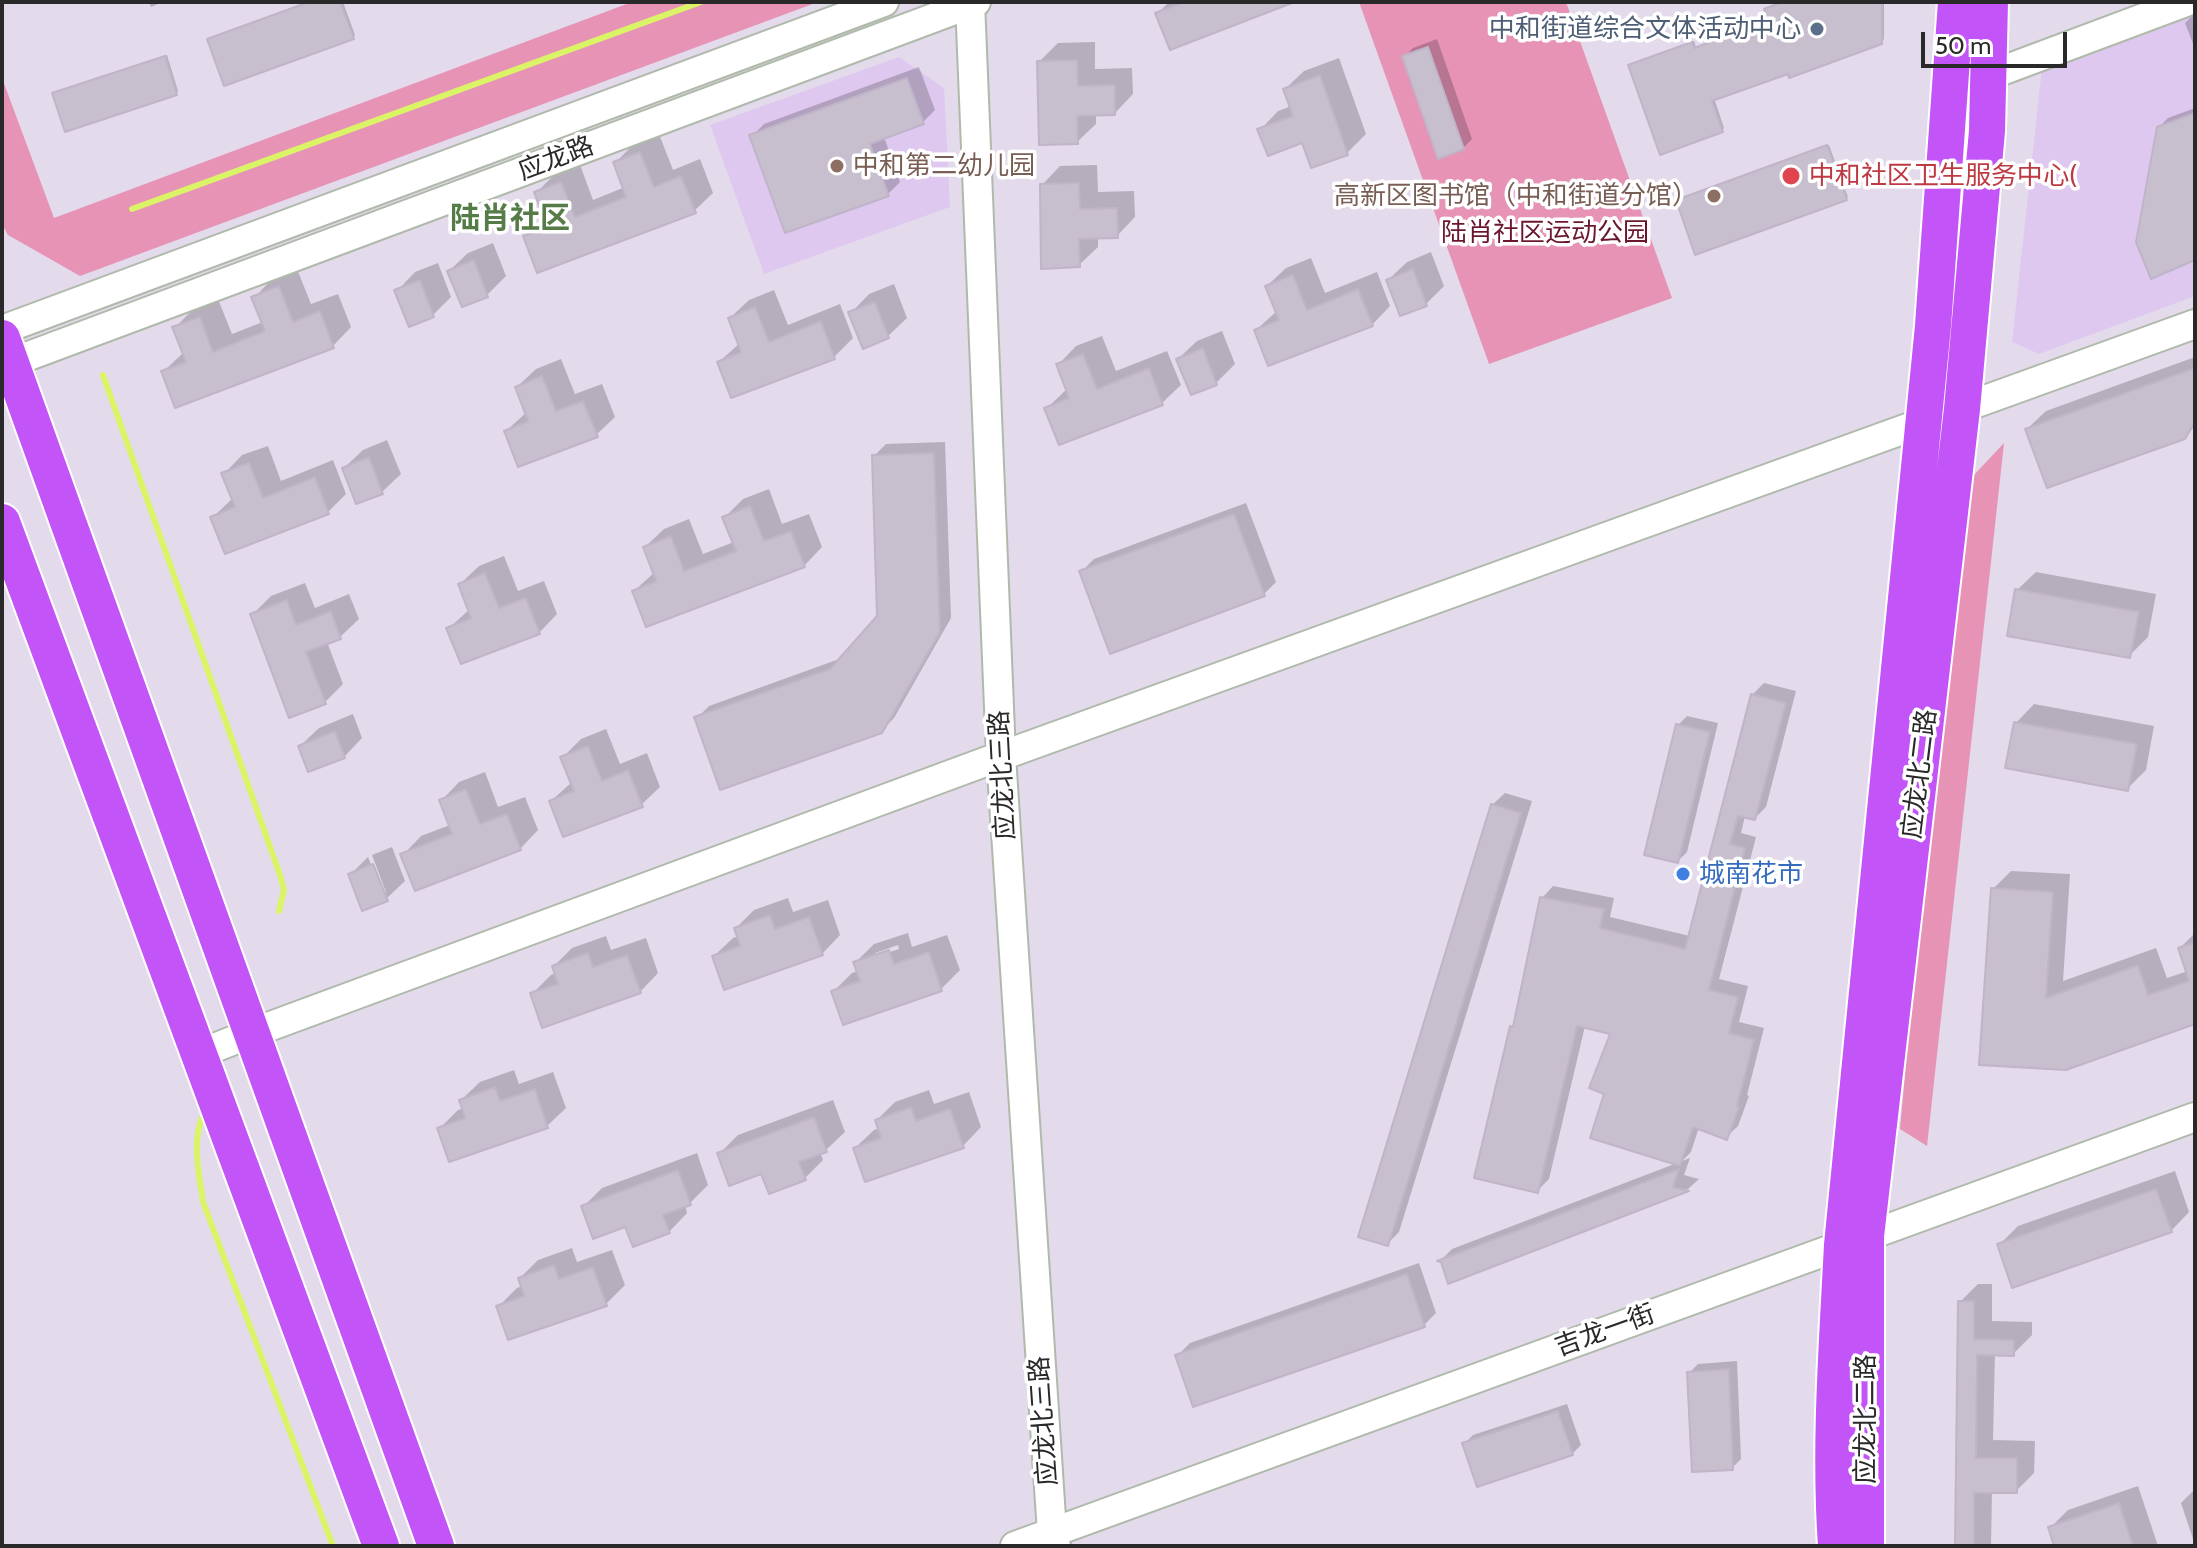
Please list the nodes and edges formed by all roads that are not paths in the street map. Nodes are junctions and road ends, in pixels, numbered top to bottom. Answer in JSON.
{"nodes":[{"id":1,"x":884,"y":2,"type":"edge"},
{"id":2,"x":1956,"y":2,"type":"edge"},
{"id":3,"x":1990,"y":2,"type":"edge"},
{"id":4,"x":2186,"y":2,"type":"edge"},
{"id":5,"x":972,"y":3,"type":"edge"},
{"id":6,"x":1988,"y":76,"type":"junction"},
{"id":7,"x":2195,"y":324,"type":"edge"},
{"id":8,"x":4,"y":350,"type":"edge"},
{"id":9,"x":1962,"y":409,"type":"junction"},
{"id":10,"x":1923,"y":423,"type":"junction"},
{"id":11,"x":2,"y":522,"type":"edge"},
{"id":12,"x":1001,"y":756,"type":"junction"},
{"id":13,"x":252,"y":1033,"type":"junction"},
{"id":14,"x":199,"y":1054,"type":"junction"},
{"id":15,"x":2195,"y":1117,"type":"edge"},
{"id":16,"x":1854,"y":1241,"type":"junction"},
{"id":17,"x":1054,"y":1539,"type":"edge"},
{"id":18,"x":381,"y":1546,"type":"edge"},
{"id":19,"x":436,"y":1546,"type":"edge"},
{"id":20,"x":1015,"y":1546,"type":"edge"},
{"id":21,"x":1836,"y":1546,"type":"edge"},
{"id":22,"x":1866,"y":1546,"type":"edge"}],
"edges":[{"from":1,"to":8,"type":"street","name":"应龙路"},
{"from":2,"to":10,"type":"main road","name":"应龙北二路"},
{"from":3,"to":6,"type":"main road","name":"应龙北二路"},
{"from":4,"to":6,"type":"street"},
{"from":5,"to":8,"type":"street","name":"应龙路"},
{"from":5,"to":12,"type":"street","name":"应龙北三路"},
{"from":6,"to":9,"type":"main road","name":"应龙北二路"},
{"from":7,"to":9,"type":"street"},
{"from":8,"to":13,"type":"main road"},
{"from":9,"to":10,"type":"street"},
{"from":9,"to":16,"type":"main road","name":"应龙北二路"},
{"from":10,"to":12,"type":"street"},
{"from":10,"to":16,"type":"main road","name":"应龙北二路"},
{"from":11,"to":14,"type":"main road"},
{"from":12,"to":13,"type":"street"},
{"from":12,"to":17,"type":"street","name":"应龙北三路"},
{"from":13,"to":14,"type":"street"},
{"from":13,"to":19,"type":"main road"},
{"from":14,"to":18,"type":"main road"},
{"from":15,"to":16,"type":"street","name":"吉龙一街"},
{"from":16,"to":17,"type":"street","name":"吉龙一街"},
{"from":16,"to":21,"type":"main road","name":"应龙北二路"},
{"from":16,"to":22,"type":"main road","name":"应龙北二路"},
{"from":17,"to":20,"type":"street","name":"吉龙一街"}]}
